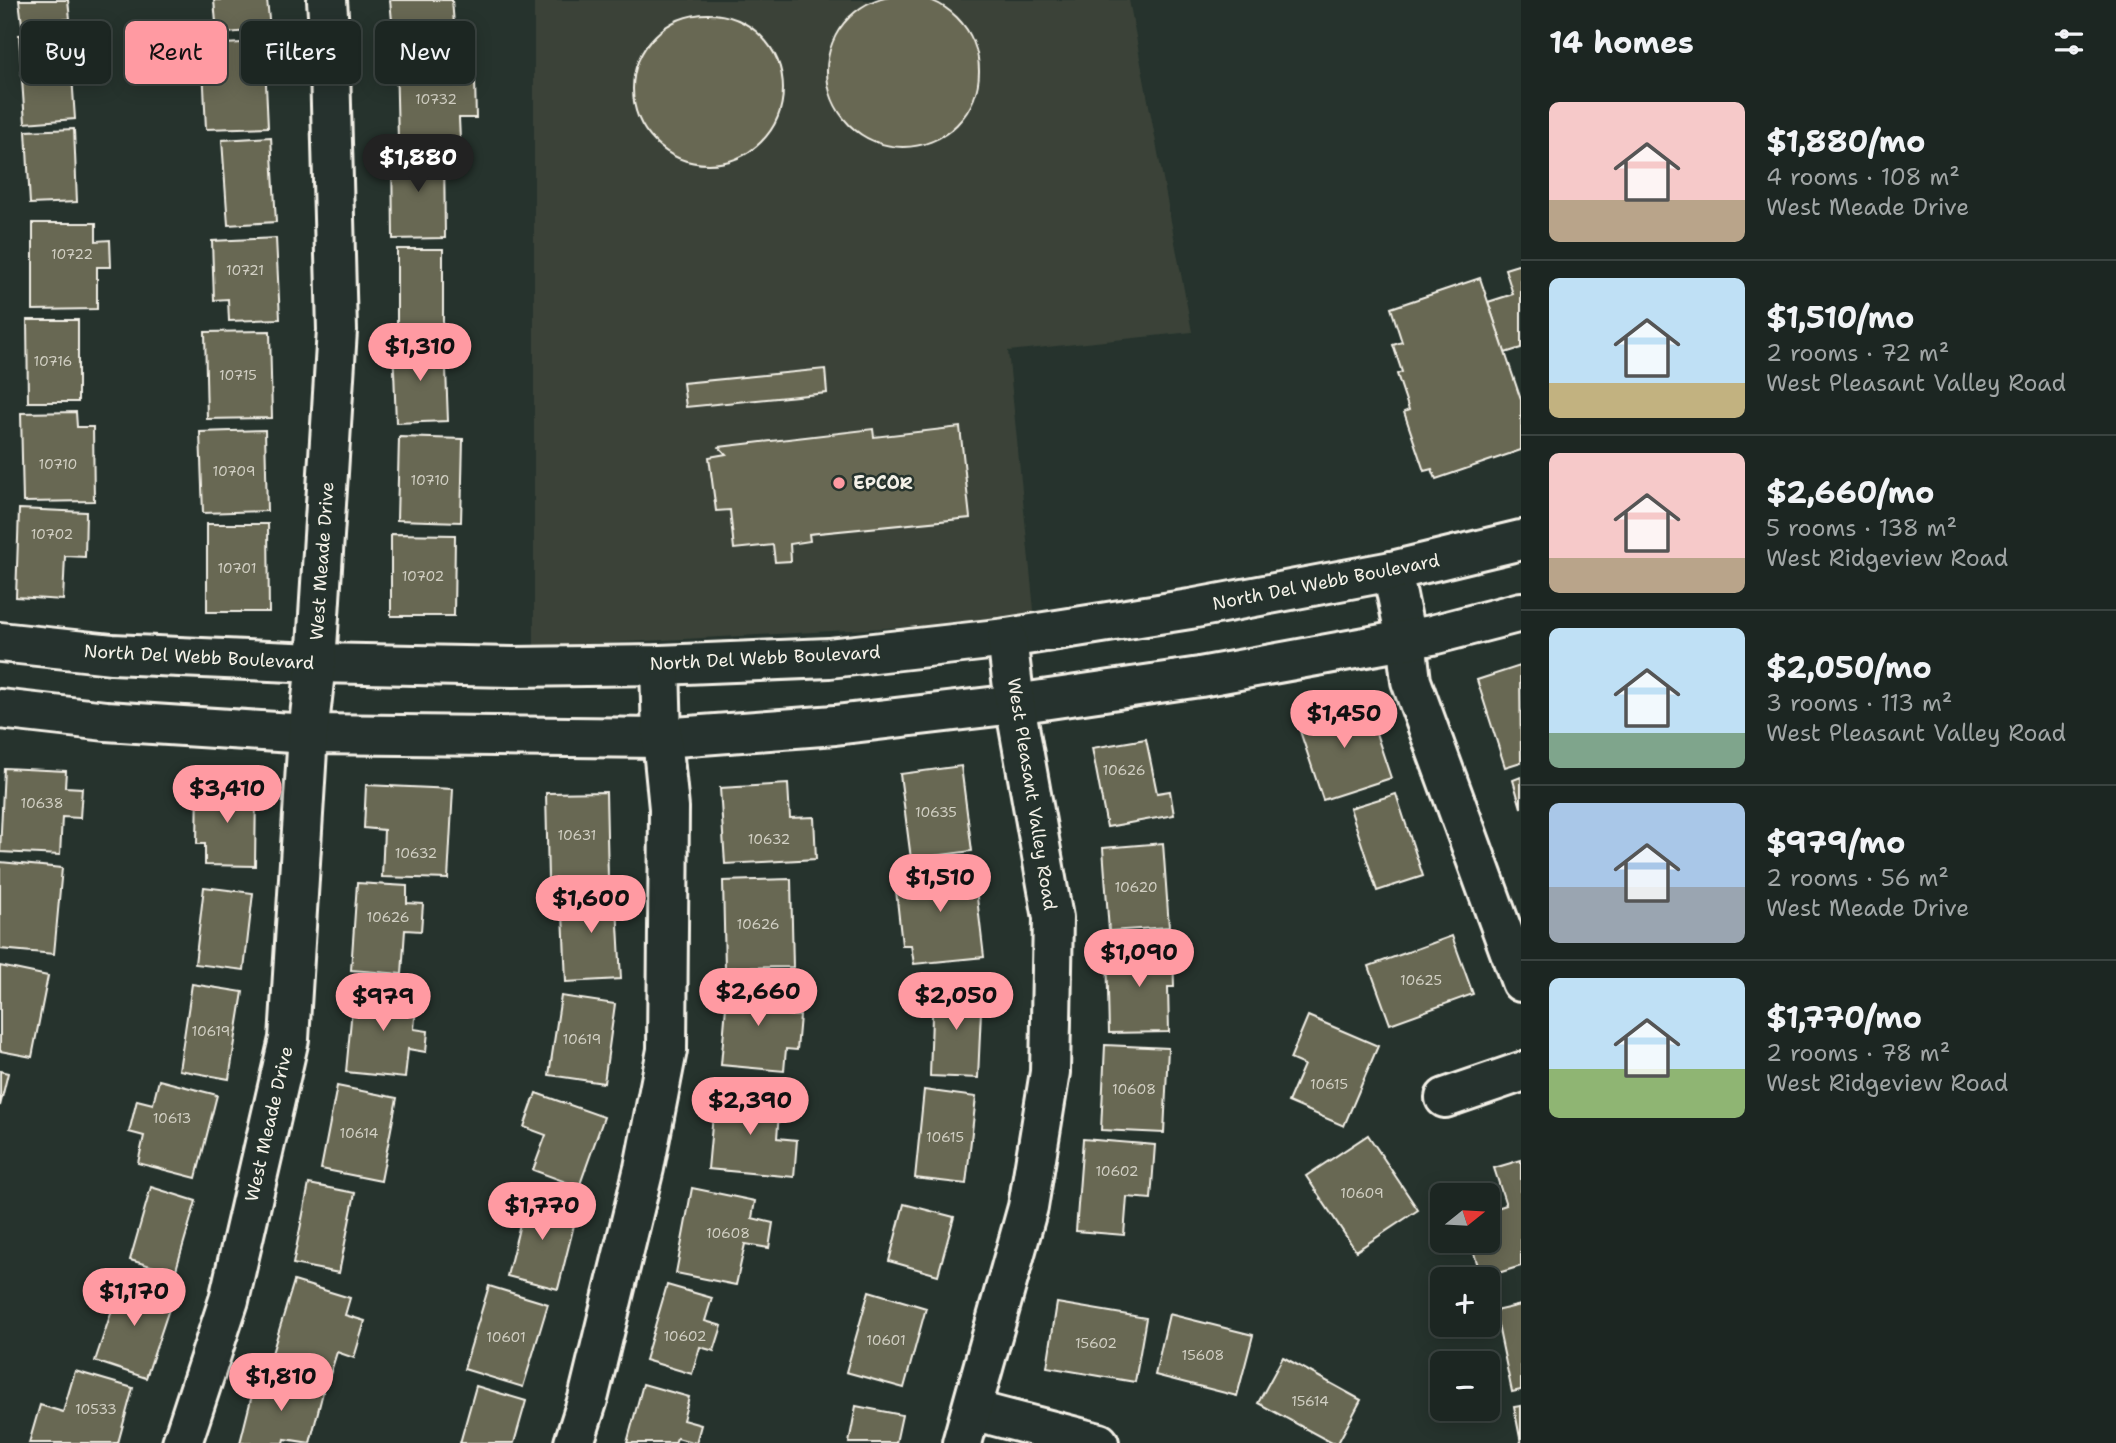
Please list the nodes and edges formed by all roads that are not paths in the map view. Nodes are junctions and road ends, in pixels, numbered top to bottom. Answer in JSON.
{"nodes":[{"id":1,"x":327,"y":0,"type":"edge"},
{"id":2,"x":1521,"y":540,"type":"edge"},
{"id":3,"x":1392,"y":572,"type":"junction"},
{"id":4,"x":1521,"y":612,"type":"edge"},
{"id":5,"x":1007,"y":638,"type":"junction"},
{"id":6,"x":1406,"y":639,"type":"junction"},
{"id":7,"x":0,"y":642,"type":"edge"},
{"id":8,"x":316,"y":663,"type":"junction"},
{"id":9,"x":660,"y":665,"type":"junction"},
{"id":10,"x":1016,"y":704,"type":"junction"},
{"id":11,"x":0,"y":709,"type":"edge"},
{"id":12,"x":308,"y":734,"type":"junction"},
{"id":13,"x":662,"y":738,"type":"junction"},
{"id":14,"x":1521,"y":982,"type":"edge"},
{"id":15,"x":1521,"y":1072,"type":"edge"},
{"id":16,"x":1445,"y":1098,"type":"dead end"},
{"id":17,"x":967,"y":1426,"type":"edge"},
{"id":18,"x":183,"y":1443,"type":"edge"},
{"id":19,"x":574,"y":1443,"type":"edge"},
{"id":20,"x":1099,"y":1443,"type":"edge"}],
"edges":[{"from":1,"to":8,"type":"street","name":"West Meade Drive"},
{"from":2,"to":3,"type":"street","name":"North Del Webb Boulevard"},
{"from":3,"to":5,"type":"street","name":"North Del Webb Boulevard"},
{"from":3,"to":6,"type":"street"},
{"from":4,"to":6,"type":"street"},
{"from":5,"to":9,"type":"street","name":"North Del Webb Boulevard"},
{"from":5,"to":10,"type":"street","name":"West Pleasant Valley Road"},
{"from":6,"to":10,"type":"street"},
{"from":6,"to":14,"type":"street"},
{"from":7,"to":8,"type":"street","name":"North Del Webb Boulevard"},
{"from":8,"to":9,"type":"street","name":"North Del Webb Boulevard"},
{"from":8,"to":12,"type":"street","name":"West Meade Drive"},
{"from":9,"to":13,"type":"street"},
{"from":10,"to":13,"type":"street"},
{"from":10,"to":17,"type":"street","name":"West Pleasant Valley Road"},
{"from":11,"to":12,"type":"street"},
{"from":12,"to":13,"type":"street"},
{"from":12,"to":18,"type":"street","name":"West Meade Drive"},
{"from":13,"to":19,"type":"street"},
{"from":15,"to":16,"type":"street"},
{"from":17,"to":20,"type":"street"}]}
